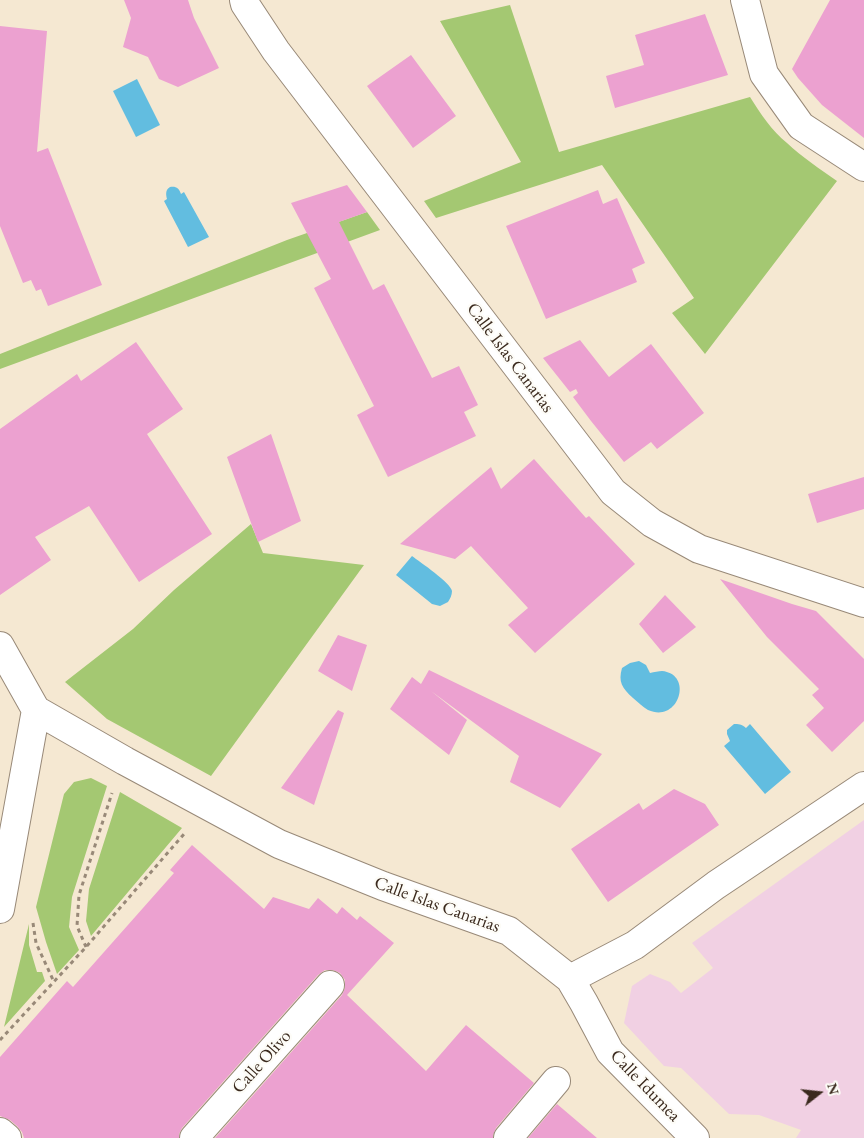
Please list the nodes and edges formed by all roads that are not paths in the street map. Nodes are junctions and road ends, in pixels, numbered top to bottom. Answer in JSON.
{"nodes":[{"id":1,"x":244,"y":0,"type":"edge"},
{"id":2,"x":745,"y":0,"type":"edge"},
{"id":3,"x":864,"y":167,"type":"edge"},
{"id":4,"x":864,"y":603,"type":"edge"},
{"id":5,"x":0,"y":646,"type":"edge"},
{"id":6,"x":36,"y":710,"type":"junction"},
{"id":7,"x":864,"y":786,"type":"edge"},
{"id":8,"x":0,"y":909,"type":"edge"},
{"id":9,"x":570,"y":979,"type":"junction"},
{"id":10,"x":330,"y":986,"type":"dead end"},
{"id":11,"x":556,"y":1080,"type":"dead end"},
{"id":12,"x":0,"y":1132,"type":"edge"},
{"id":13,"x":6,"y":1138,"type":"edge"},
{"id":14,"x":194,"y":1138,"type":"edge"},
{"id":15,"x":508,"y":1138,"type":"edge"},
{"id":16,"x":695,"y":1138,"type":"edge"}],
"edges":[{"from":1,"to":4,"type":"street","name":"Calle Islas Canarias"},
{"from":2,"to":3,"type":"street"},
{"from":5,"to":6,"type":"street"},
{"from":6,"to":8,"type":"street"},
{"from":6,"to":9,"type":"street","name":"Calle Islas Canarias"},
{"from":7,"to":9,"type":"street"},
{"from":9,"to":16,"type":"street","name":"Calle Idumea"},
{"from":10,"to":14,"type":"street","name":"Calle Olivo"},
{"from":11,"to":15,"type":"street"},
{"from":12,"to":13,"type":"street"}]}
